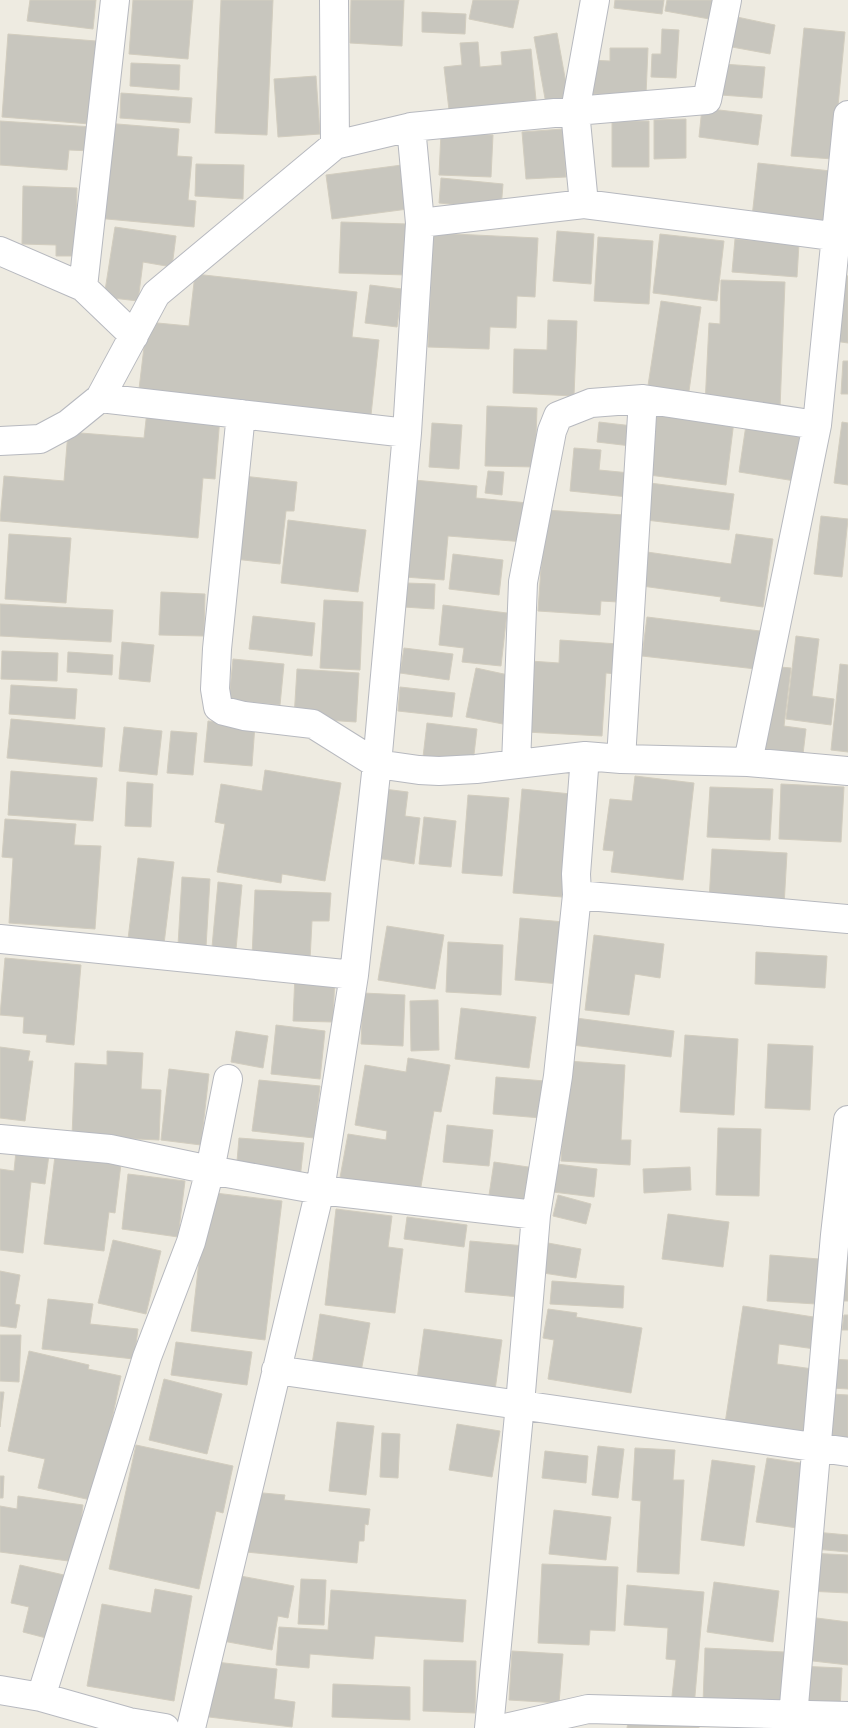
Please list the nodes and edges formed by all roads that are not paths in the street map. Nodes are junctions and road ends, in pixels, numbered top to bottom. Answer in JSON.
{"nodes":[{"id":1,"x":115,"y":0,"type":"edge"},
{"id":2,"x":334,"y":0,"type":"edge"},
{"id":3,"x":596,"y":0,"type":"edge"},
{"id":4,"x":727,"y":0,"type":"edge"},
{"id":5,"x":575,"y":111,"type":"junction"},
{"id":6,"x":848,"y":116,"type":"edge"},
{"id":7,"x":411,"y":127,"type":"junction"},
{"id":8,"x":335,"y":145,"type":"junction"},
{"id":9,"x":584,"y":204,"type":"junction"},
{"id":10,"x":420,"y":223,"type":"junction"},
{"id":11,"x":842,"y":238,"type":"edge"},
{"id":12,"x":0,"y":251,"type":"edge"},
{"id":13,"x":83,"y":287,"type":"junction"},
{"id":14,"x":134,"y":336,"type":"junction"},
{"id":15,"x":100,"y":398,"type":"junction"},
{"id":16,"x":643,"y":399,"type":"junction"},
{"id":17,"x":241,"y":414,"type":"junction"},
{"id":18,"x":817,"y":425,"type":"junction"},
{"id":19,"x":407,"y":432,"type":"junction"},
{"id":20,"x":0,"y":441,"type":"edge"},
{"id":21,"x":585,"y":756,"type":"junction"},
{"id":22,"x":620,"y":759,"type":"junction"},
{"id":23,"x":748,"y":762,"type":"junction"},
{"id":24,"x":377,"y":764,"type":"junction"},
{"id":25,"x":516,"y":764,"type":"junction"},
{"id":26,"x":848,"y":771,"type":"edge"},
{"id":27,"x":577,"y":895,"type":"junction"},
{"id":28,"x":848,"y":919,"type":"edge"},
{"id":29,"x":0,"y":940,"type":"edge"},
{"id":30,"x":354,"y":975,"type":"junction"},
{"id":31,"x":228,"y":1079,"type":"dead end"},
{"id":32,"x":848,"y":1120,"type":"edge"},
{"id":33,"x":0,"y":1139,"type":"edge"},
{"id":34,"x":210,"y":1170,"type":"junction"},
{"id":35,"x":320,"y":1190,"type":"junction"},
{"id":36,"x":536,"y":1215,"type":"junction"},
{"id":37,"x":276,"y":1370,"type":"junction"},
{"id":38,"x":520,"y":1404,"type":"junction"},
{"id":39,"x":817,"y":1448,"type":"junction"},
{"id":40,"x":848,"y":1452,"type":"edge"},
{"id":41,"x":0,"y":1690,"type":"edge"},
{"id":42,"x":41,"y":1697,"type":"junction"},
{"id":43,"x":848,"y":1716,"type":"edge"},
{"id":44,"x":792,"y":1721,"type":"edge"},
{"id":45,"x":165,"y":1728,"type":"edge"},
{"id":46,"x":191,"y":1728,"type":"edge"},
{"id":47,"x":489,"y":1728,"type":"edge"},
{"id":48,"x":505,"y":1728,"type":"edge"}],
"edges":[{"from":1,"to":13,"type":"street"},
{"from":2,"to":8,"type":"street"},
{"from":3,"to":5,"type":"street"},
{"from":4,"to":5,"type":"street"},
{"from":5,"to":7,"type":"street"},
{"from":5,"to":9,"type":"street"},
{"from":6,"to":11,"type":"street"},
{"from":7,"to":8,"type":"street"},
{"from":7,"to":10,"type":"street"},
{"from":8,"to":14,"type":"street"},
{"from":9,"to":10,"type":"street"},
{"from":9,"to":11,"type":"street"},
{"from":10,"to":19,"type":"street"},
{"from":11,"to":18,"type":"street"},
{"from":12,"to":13,"type":"street"},
{"from":13,"to":14,"type":"street"},
{"from":14,"to":15,"type":"street"},
{"from":15,"to":17,"type":"street"},
{"from":15,"to":20,"type":"street"},
{"from":16,"to":18,"type":"street"},
{"from":16,"to":22,"type":"street"},
{"from":16,"to":25,"type":"street"},
{"from":17,"to":19,"type":"street"},
{"from":17,"to":24,"type":"street"},
{"from":18,"to":23,"type":"street"},
{"from":19,"to":24,"type":"street"},
{"from":21,"to":22,"type":"street"},
{"from":21,"to":25,"type":"street"},
{"from":21,"to":27,"type":"street"},
{"from":22,"to":23,"type":"street"},
{"from":23,"to":26,"type":"street"},
{"from":24,"to":25,"type":"street"},
{"from":24,"to":30,"type":"street"},
{"from":27,"to":28,"type":"street"},
{"from":27,"to":36,"type":"street"},
{"from":29,"to":30,"type":"street"},
{"from":30,"to":35,"type":"street"},
{"from":31,"to":34,"type":"street"},
{"from":32,"to":39,"type":"street"},
{"from":33,"to":34,"type":"street"},
{"from":34,"to":35,"type":"street"},
{"from":34,"to":42,"type":"street"},
{"from":35,"to":36,"type":"street"},
{"from":35,"to":37,"type":"street"},
{"from":36,"to":38,"type":"street"},
{"from":37,"to":38,"type":"street"},
{"from":37,"to":46,"type":"street"},
{"from":38,"to":39,"type":"street"},
{"from":38,"to":47,"type":"street"},
{"from":39,"to":40,"type":"street"},
{"from":39,"to":44,"type":"street"},
{"from":41,"to":42,"type":"street"},
{"from":42,"to":45,"type":"street"},
{"from":43,"to":44,"type":"street"},
{"from":44,"to":48,"type":"street"}]}
